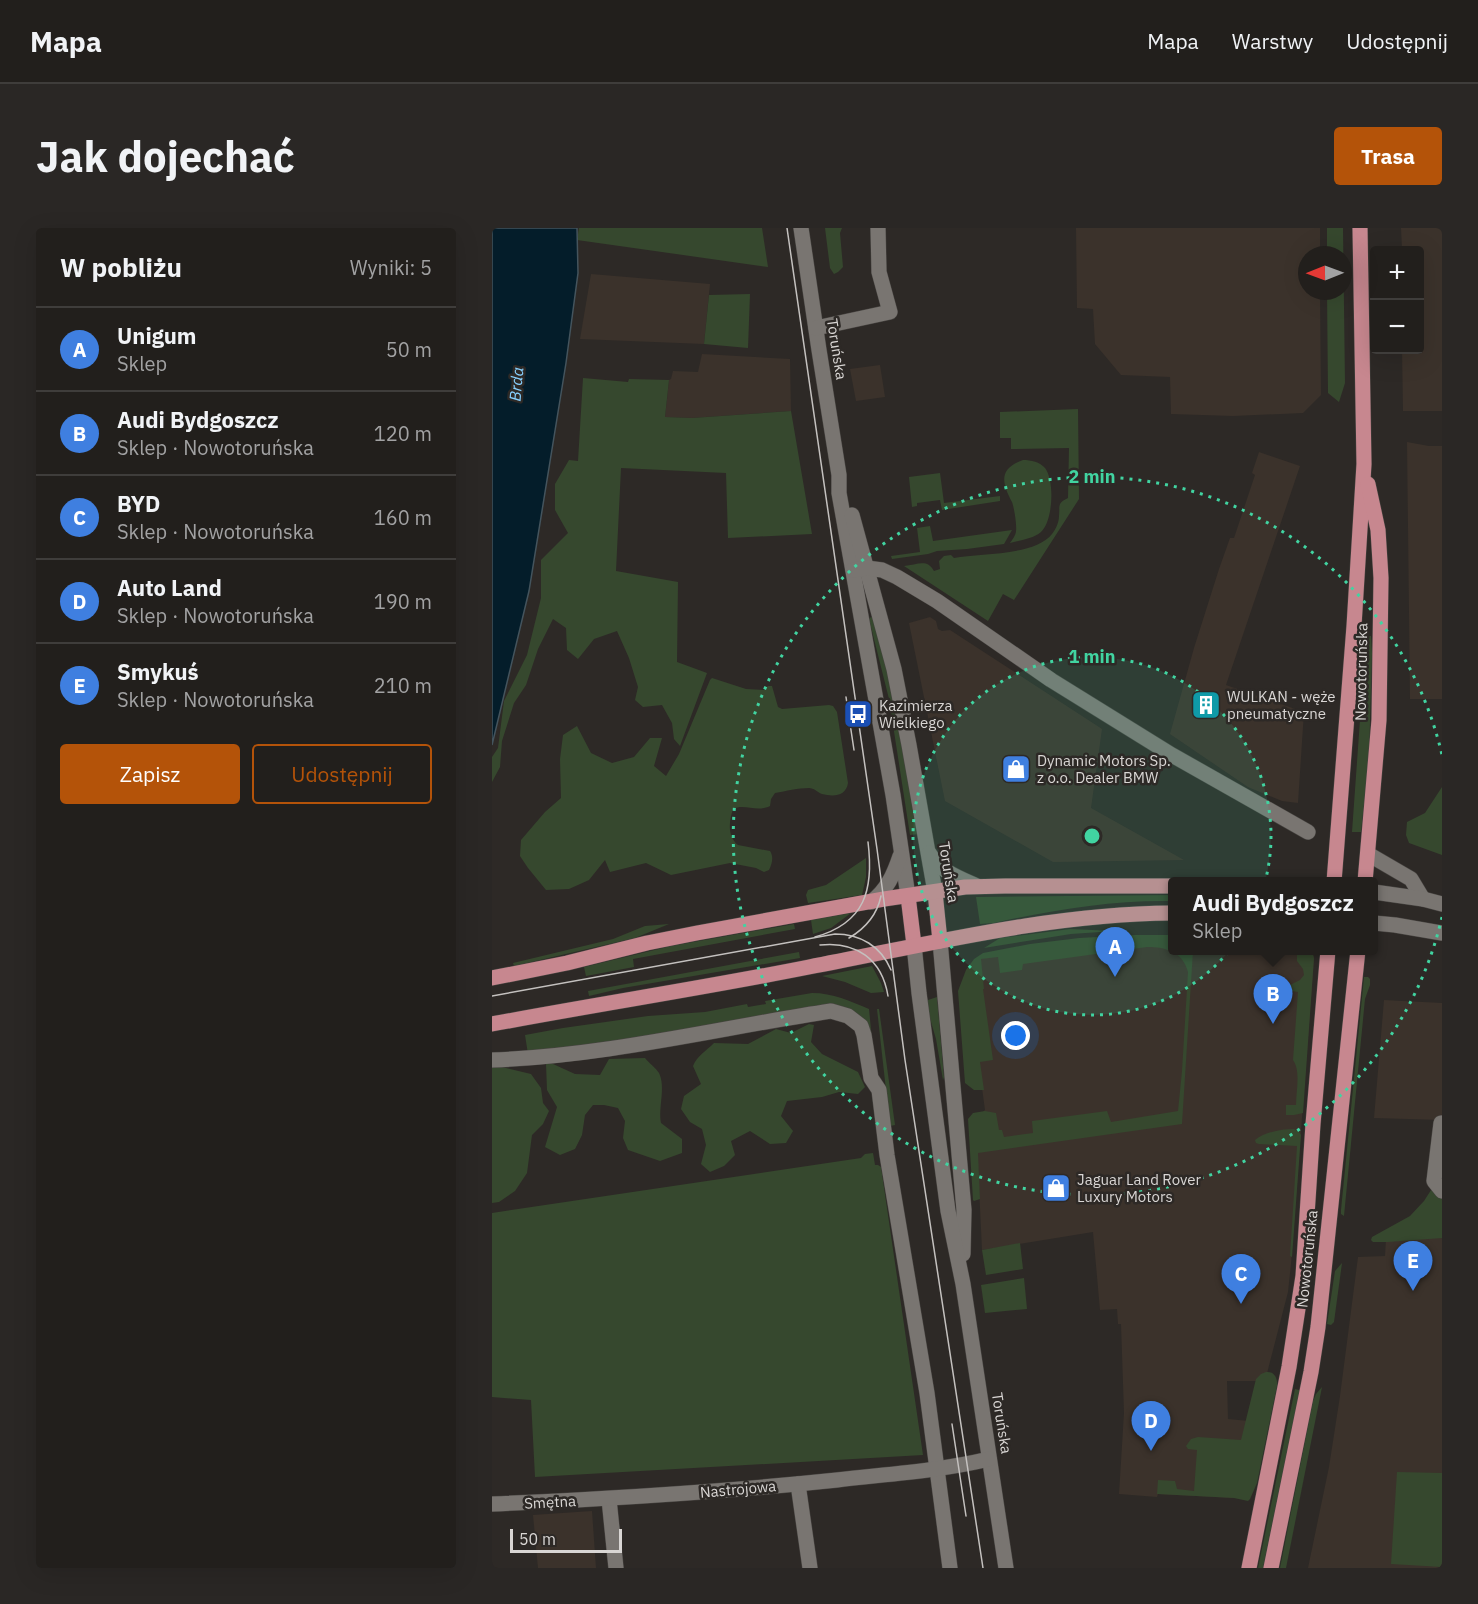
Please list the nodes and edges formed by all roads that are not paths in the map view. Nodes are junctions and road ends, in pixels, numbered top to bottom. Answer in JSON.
{"nodes":[{"id":1,"x":801,"y":228,"type":"edge"},
{"id":2,"x":878,"y":228,"type":"edge"},
{"id":3,"x":1360,"y":228,"type":"edge"},
{"id":4,"x":816,"y":328,"type":"junction"},
{"id":5,"x":1364,"y":464,"type":"junction"},
{"id":6,"x":860,"y":569,"type":"junction"},
{"id":7,"x":1308,"y":832,"type":"dead end"},
{"id":8,"x":901,"y":853,"type":"junction"},
{"id":9,"x":929,"y":853,"type":"junction"},
{"id":10,"x":1368,"y":854,"type":"junction"},
{"id":11,"x":1334,"y":877,"type":"edge"},
{"id":12,"x":1366,"y":877,"type":"edge"},
{"id":13,"x":977,"y":886,"type":"junction"},
{"id":14,"x":1168,"y":886,"type":"edge"},
{"id":15,"x":935,"y":891,"type":"junction"},
{"id":16,"x":1378,"y":893,"type":"edge"},
{"id":17,"x":908,"y":896,"type":"junction"},
{"id":18,"x":1423,"y":899,"type":"junction"},
{"id":19,"x":871,"y":902,"type":"junction"},
{"id":20,"x":1442,"y":904,"type":"edge"},
{"id":21,"x":1168,"y":913,"type":"edge"},
{"id":22,"x":1378,"y":923,"type":"edge"},
{"id":23,"x":1442,"y":933,"type":"edge"},
{"id":24,"x":940,"y":941,"type":"junction"},
{"id":25,"x":914,"y":945,"type":"junction"},
{"id":26,"x":1328,"y":955,"type":"edge"},
{"id":27,"x":1358,"y":955,"type":"edge"},
{"id":28,"x":494,"y":977,"type":"edge"},
{"id":29,"x":499,"y":1023,"type":"edge"},
{"id":30,"x":492,"y":1060,"type":"edge"},
{"id":31,"x":1441,"y":1124,"type":"edge"},
{"id":32,"x":1442,"y":1191,"type":"edge"},
{"id":33,"x":963,"y":1284,"type":"junction"},
{"id":34,"x":989,"y":1459,"type":"junction"},
{"id":35,"x":937,"y":1470,"type":"junction"},
{"id":36,"x":798,"y":1484,"type":"junction"},
{"id":37,"x":609,"y":1499,"type":"junction"},
{"id":38,"x":492,"y":1504,"type":"edge"},
{"id":39,"x":616,"y":1568,"type":"edge"},
{"id":40,"x":810,"y":1568,"type":"edge"},
{"id":41,"x":950,"y":1568,"type":"edge"},
{"id":42,"x":1006,"y":1568,"type":"edge"},
{"id":43,"x":1250,"y":1568,"type":"edge"},
{"id":44,"x":1271,"y":1568,"type":"edge"}],
"edges":[{"from":1,"to":4,"type":"street","name":"Toruńska"},
{"from":2,"to":4,"type":"street"},
{"from":3,"to":5,"type":"main road","name":"Nowotoruńska"},
{"from":4,"to":6,"type":"street","name":"Toruńska"},
{"from":5,"to":10,"type":"main road","name":"Nowotoruńska"},
{"from":5,"to":11,"type":"main road","name":"Nowotoruńska"},
{"from":6,"to":7,"type":"street"},
{"from":6,"to":8,"type":"street","name":"Toruńska"},
{"from":6,"to":9,"type":"street","name":"Toruńska"},
{"from":8,"to":17,"type":"street","name":"Toruńska"},
{"from":8,"to":19,"type":"street"},
{"from":9,"to":13,"type":"street"},
{"from":9,"to":15,"type":"street","name":"Toruńska"},
{"from":10,"to":12,"type":"main road","name":"Nowotoruńska"},
{"from":10,"to":18,"type":"street"},
{"from":13,"to":14,"type":"main road"},
{"from":13,"to":15,"type":"main road"},
{"from":15,"to":17,"type":"main road"},
{"from":15,"to":24,"type":"main road","name":"Toruńska"},
{"from":16,"to":18,"type":"street"},
{"from":17,"to":19,"type":"main road"},
{"from":17,"to":25,"type":"main road","name":"Toruńska"},
{"from":18,"to":20,"type":"street"},
{"from":19,"to":28,"type":"main road"},
{"from":21,"to":24,"type":"main road"},
{"from":22,"to":23,"type":"street"},
{"from":24,"to":25,"type":"main road"},
{"from":24,"to":33,"type":"street","name":"Toruńska"},
{"from":25,"to":29,"type":"main road"},
{"from":25,"to":33,"type":"street","name":"Toruńska"},
{"from":26,"to":43,"type":"main road","name":"Nowotoruńska"},
{"from":27,"to":44,"type":"main road","name":"Nowotoruńska"},
{"from":30,"to":35,"type":"street"},
{"from":31,"to":32,"type":"street"},
{"from":33,"to":34,"type":"street","name":"Toruńska"},
{"from":34,"to":35,"type":"street"},
{"from":34,"to":42,"type":"street","name":"Toruńska"},
{"from":35,"to":36,"type":"street","name":"Nastrojowa"},
{"from":35,"to":41,"type":"street"},
{"from":36,"to":37,"type":"street","name":"Nastrojowa"},
{"from":36,"to":40,"type":"street"},
{"from":37,"to":38,"type":"street","name":"Smętna"},
{"from":37,"to":39,"type":"street"}]}
